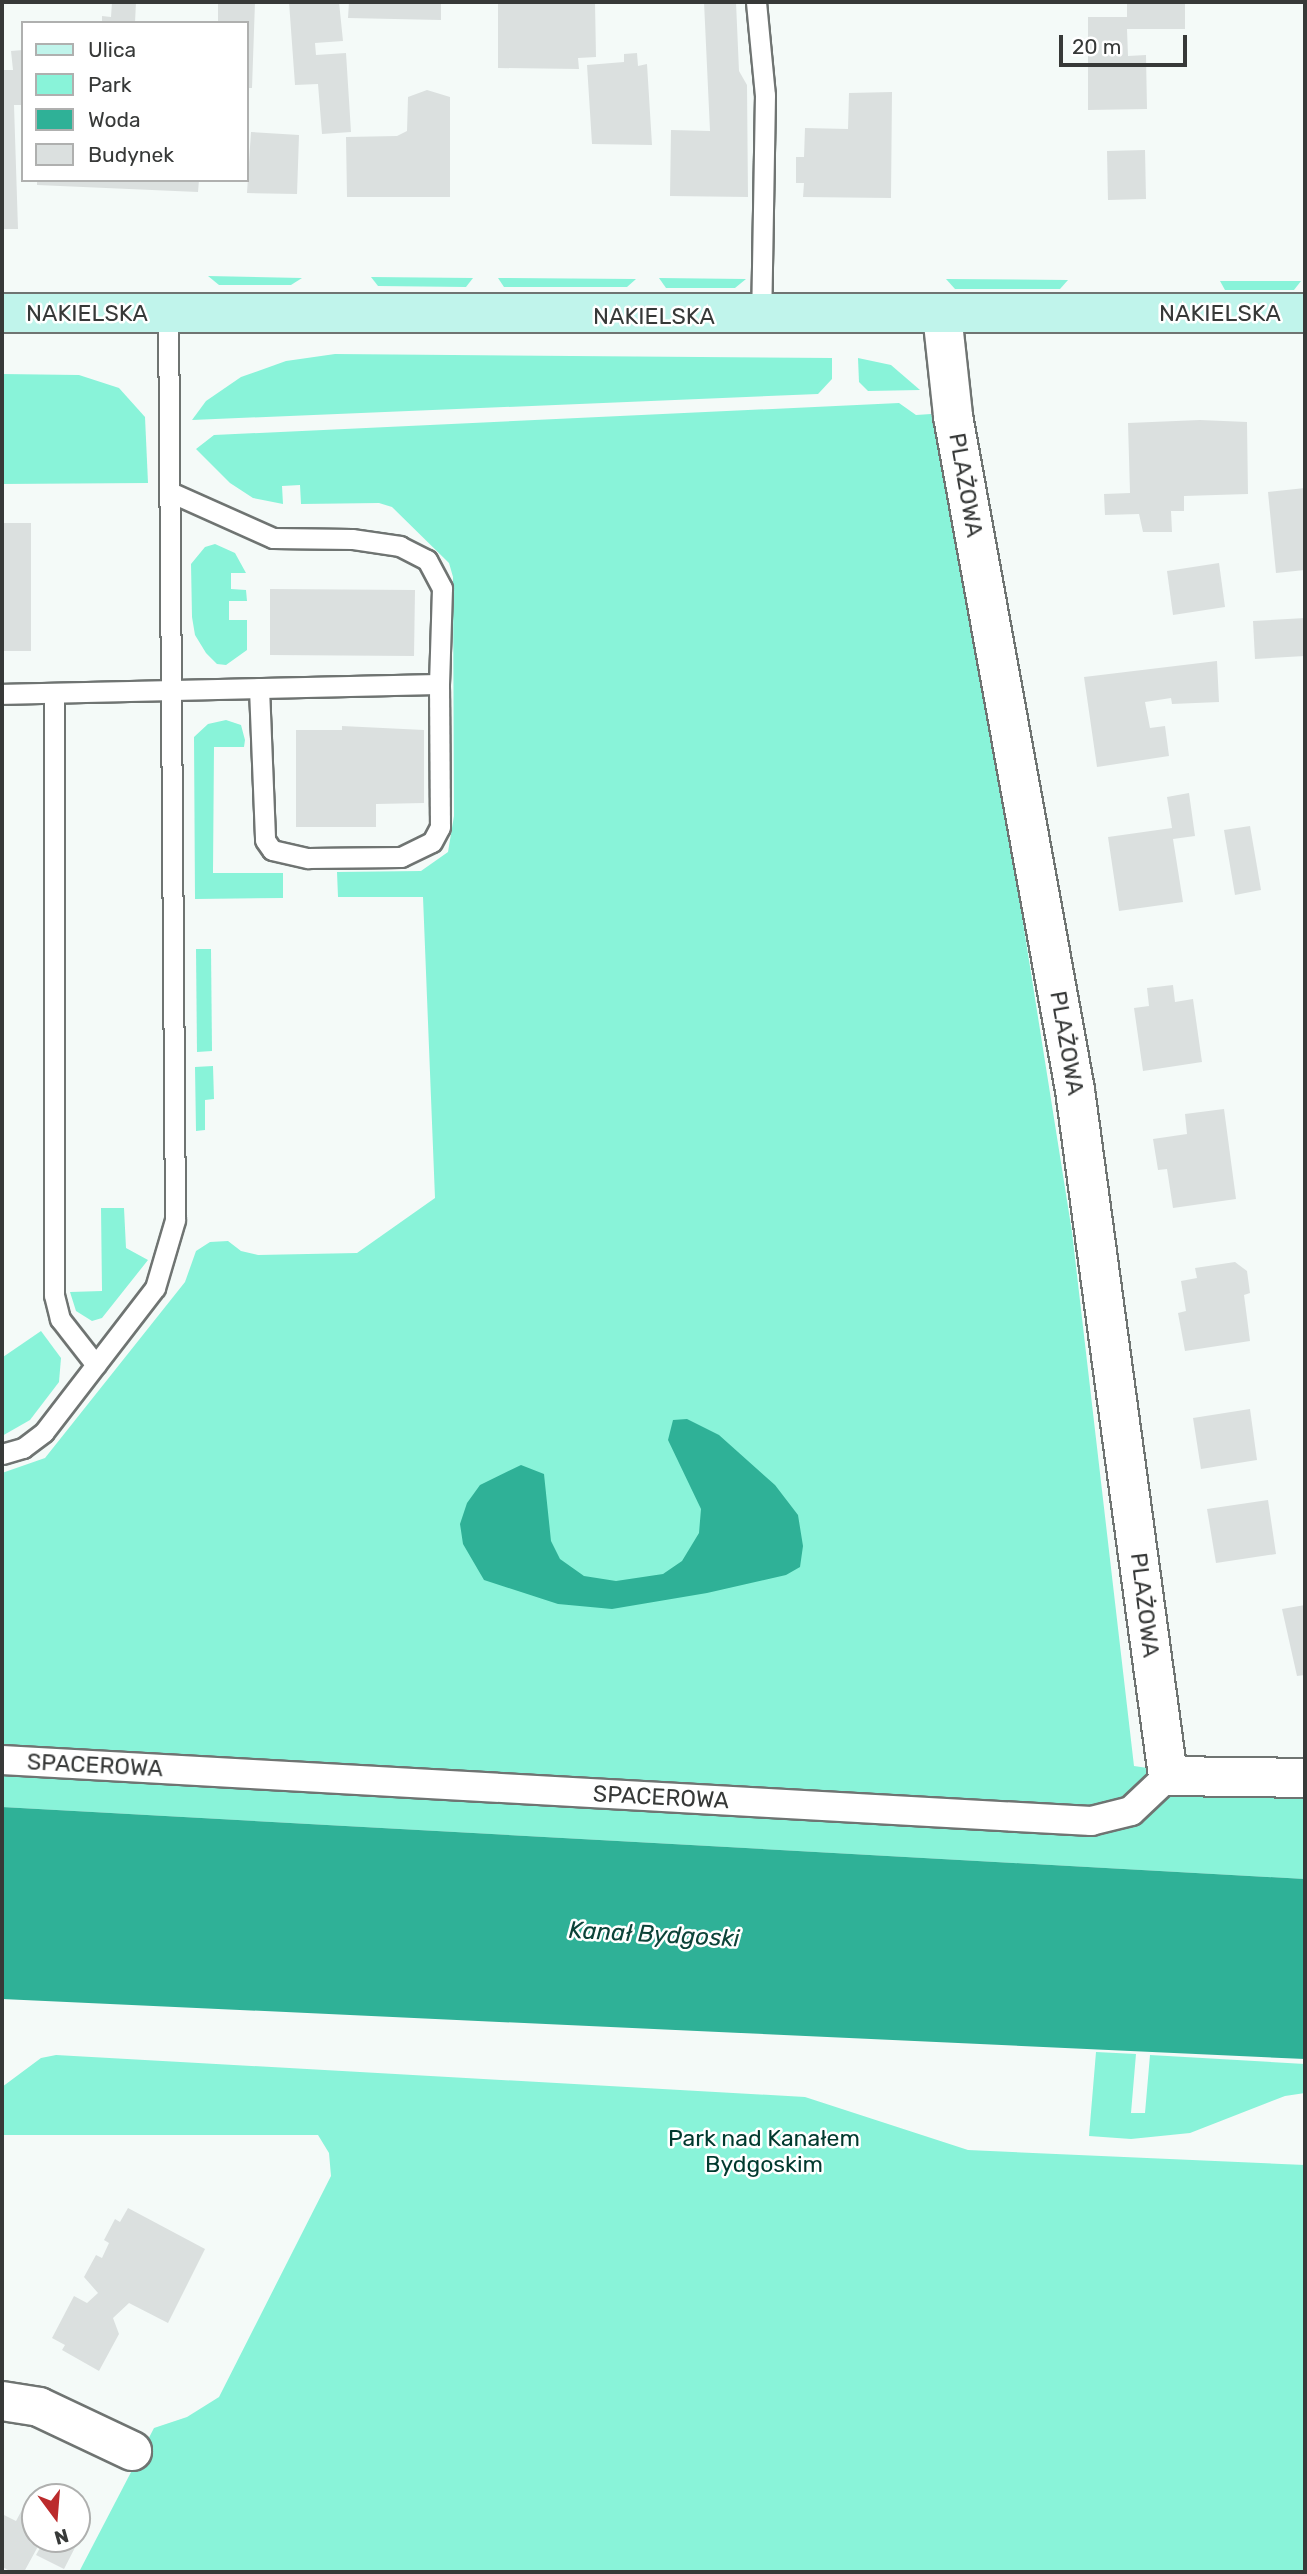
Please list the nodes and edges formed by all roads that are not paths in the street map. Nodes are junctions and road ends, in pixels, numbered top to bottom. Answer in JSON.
{"nodes":[{"id":1,"x":756,"y":2,"type":"edge"},
{"id":2,"x":2,"y":313,"type":"edge"},
{"id":3,"x":168,"y":313,"type":"junction"},
{"id":4,"x":1305,"y":313,"type":"edge"},
{"id":5,"x":942,"y":314,"type":"junction"},
{"id":6,"x":761,"y":316,"type":"junction"},
{"id":7,"x":170,"y":492,"type":"junction"},
{"id":8,"x":439,"y":684,"type":"junction"},
{"id":9,"x":259,"y":688,"type":"junction"},
{"id":10,"x":171,"y":689,"type":"junction"},
{"id":11,"x":2,"y":694,"type":"edge"},
{"id":12,"x":54,"y":694,"type":"junction"},
{"id":13,"x":96,"y":1365,"type":"junction"},
{"id":14,"x":2,"y":1454,"type":"edge"},
{"id":15,"x":2,"y":1760,"type":"edge"},
{"id":16,"x":1168,"y":1776,"type":"junction"},
{"id":17,"x":1305,"y":1778,"type":"edge"},
{"id":18,"x":2,"y":2401,"type":"edge"},
{"id":19,"x":132,"y":2451,"type":"dead end"}],
"edges":[{"from":1,"to":6,"type":"lane"},
{"from":2,"to":3,"type":"main road","name":"NAKIELSKA"},
{"from":3,"to":6,"type":"main road","name":"NAKIELSKA"},
{"from":3,"to":7,"type":"lane"},
{"from":4,"to":5,"type":"main road","name":"NAKIELSKA"},
{"from":5,"to":6,"type":"main road","name":"NAKIELSKA"},
{"from":5,"to":16,"type":"street","name":"PLAŻOWA"},
{"from":7,"to":8,"type":"lane"},
{"from":7,"to":10,"type":"lane"},
{"from":8,"to":9,"type":"lane"},
{"from":8,"to":9,"type":"lane"},
{"from":9,"to":10,"type":"lane"},
{"from":10,"to":12,"type":"lane"},
{"from":10,"to":13,"type":"lane"},
{"from":11,"to":12,"type":"lane"},
{"from":12,"to":13,"type":"lane"},
{"from":13,"to":14,"type":"lane"},
{"from":15,"to":16,"type":"street","name":"SPACEROWA"},
{"from":16,"to":17,"type":"street"},
{"from":18,"to":19,"type":"street"}]}
